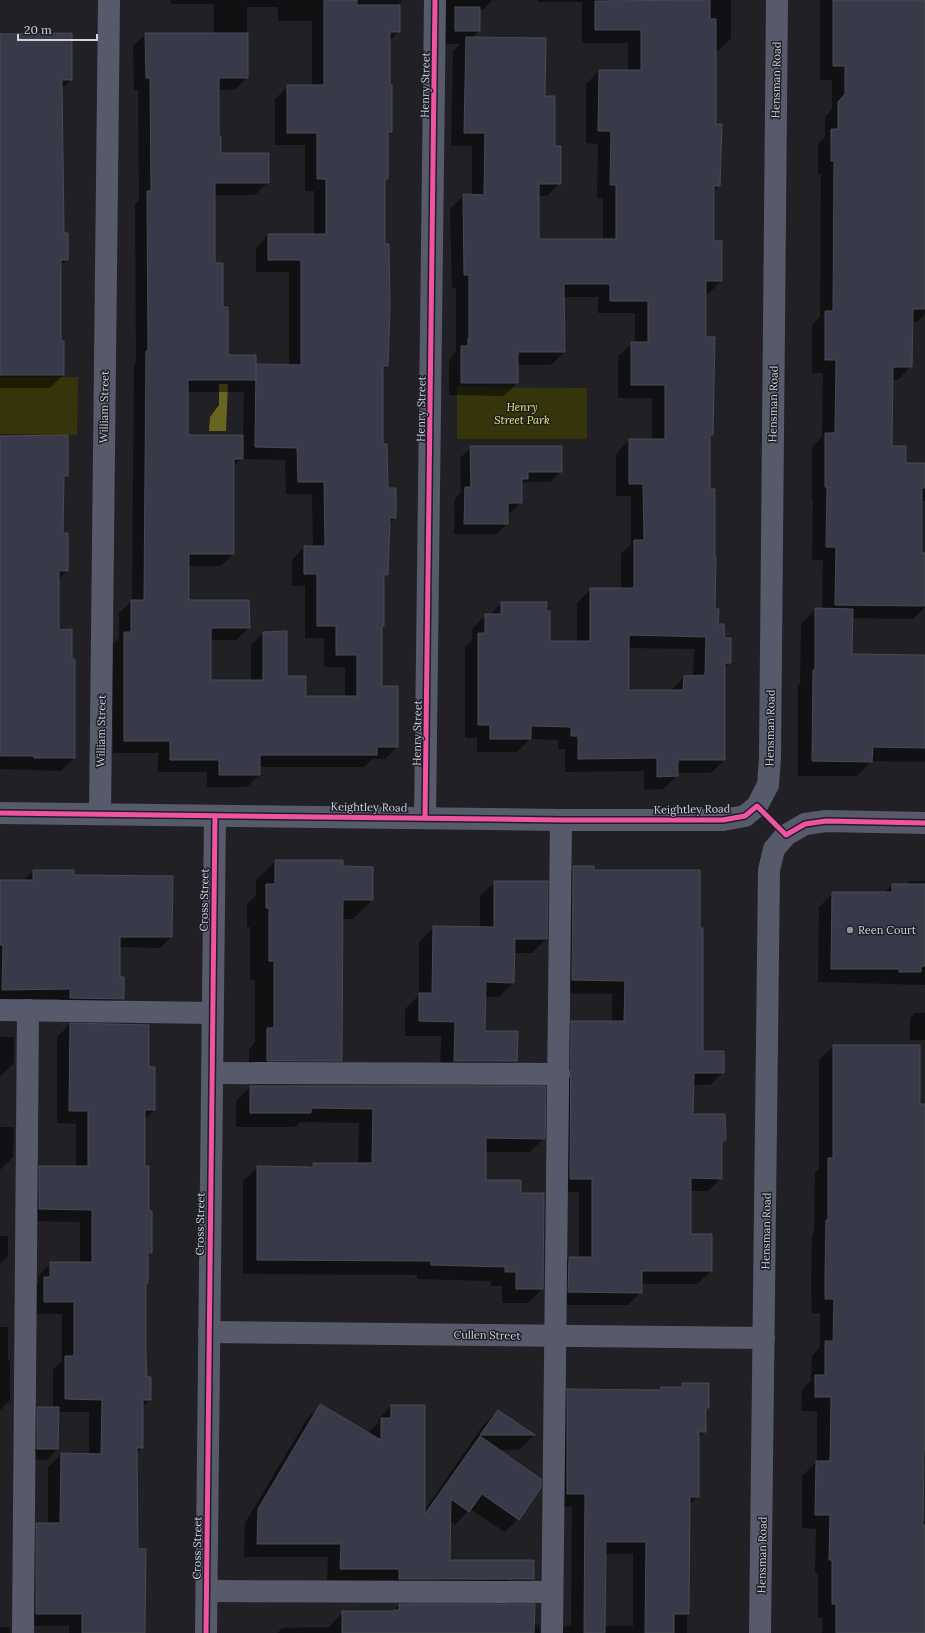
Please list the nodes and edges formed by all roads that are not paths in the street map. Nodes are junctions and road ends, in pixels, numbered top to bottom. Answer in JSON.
{"nodes":[{"id":1,"x":109,"y":0,"type":"edge"},
{"id":2,"x":435,"y":0,"type":"edge"},
{"id":3,"x":777,"y":0,"type":"edge"},
{"id":4,"x":757,"y":806,"type":"joint"},
{"id":5,"x":0,"y":813,"type":"edge"},
{"id":6,"x":100,"y":814,"type":"junction"},
{"id":7,"x":215,"y":816,"type":"junction"},
{"id":8,"x":425,"y":818,"type":"junction"},
{"id":9,"x":561,"y":820,"type":"junction"},
{"id":10,"x":925,"y":823,"type":"edge"},
{"id":11,"x":0,"y":1010,"type":"edge"},
{"id":12,"x":28,"y":1010,"type":"junction"},
{"id":13,"x":213,"y":1013,"type":"junction"},
{"id":14,"x":212,"y":1073,"type":"junction"},
{"id":15,"x":559,"y":1074,"type":"junction"},
{"id":16,"x":209,"y":1332,"type":"junction"},
{"id":17,"x":556,"y":1336,"type":"junction"},
{"id":18,"x":764,"y":1338,"type":"junction"},
{"id":19,"x":207,"y":1591,"type":"junction"},
{"id":20,"x":552,"y":1592,"type":"junction"},
{"id":21,"x":23,"y":1633,"type":"edge"},
{"id":22,"x":206,"y":1633,"type":"edge"},
{"id":23,"x":552,"y":1633,"type":"edge"},
{"id":24,"x":760,"y":1633,"type":"edge"}],
"edges":[{"from":1,"to":6,"type":"street","name":"William Street"},
{"from":2,"to":8,"type":"street","name":"Henry Street"},
{"from":3,"to":4,"type":"street","name":"Hensman Road"},
{"from":4,"to":9,"type":"street","name":"Keightley Road"},
{"from":5,"to":6,"type":"street","name":"Keightley Road"},
{"from":6,"to":7,"type":"street","name":"Keightley Road"},
{"from":7,"to":8,"type":"street","name":"Keightley Road"},
{"from":7,"to":13,"type":"street","name":"Cross Street"},
{"from":8,"to":9,"type":"street","name":"Keightley Road"},
{"from":9,"to":15,"type":"street"},
{"from":10,"to":18,"type":"street","name":"Hensman Road"},
{"from":11,"to":12,"type":"street"},
{"from":12,"to":13,"type":"street"},
{"from":12,"to":21,"type":"street"},
{"from":13,"to":14,"type":"street","name":"Cross Street"},
{"from":14,"to":15,"type":"street"},
{"from":14,"to":16,"type":"street","name":"Cross Street"},
{"from":15,"to":17,"type":"street"},
{"from":16,"to":17,"type":"street","name":"Cullen Street"},
{"from":16,"to":19,"type":"street","name":"Cross Street"},
{"from":17,"to":18,"type":"street","name":"Cullen Street"},
{"from":17,"to":20,"type":"street"},
{"from":18,"to":24,"type":"street","name":"Hensman Road"},
{"from":19,"to":20,"type":"street"},
{"from":19,"to":22,"type":"street","name":"Cross Street"},
{"from":20,"to":23,"type":"street"}]}
